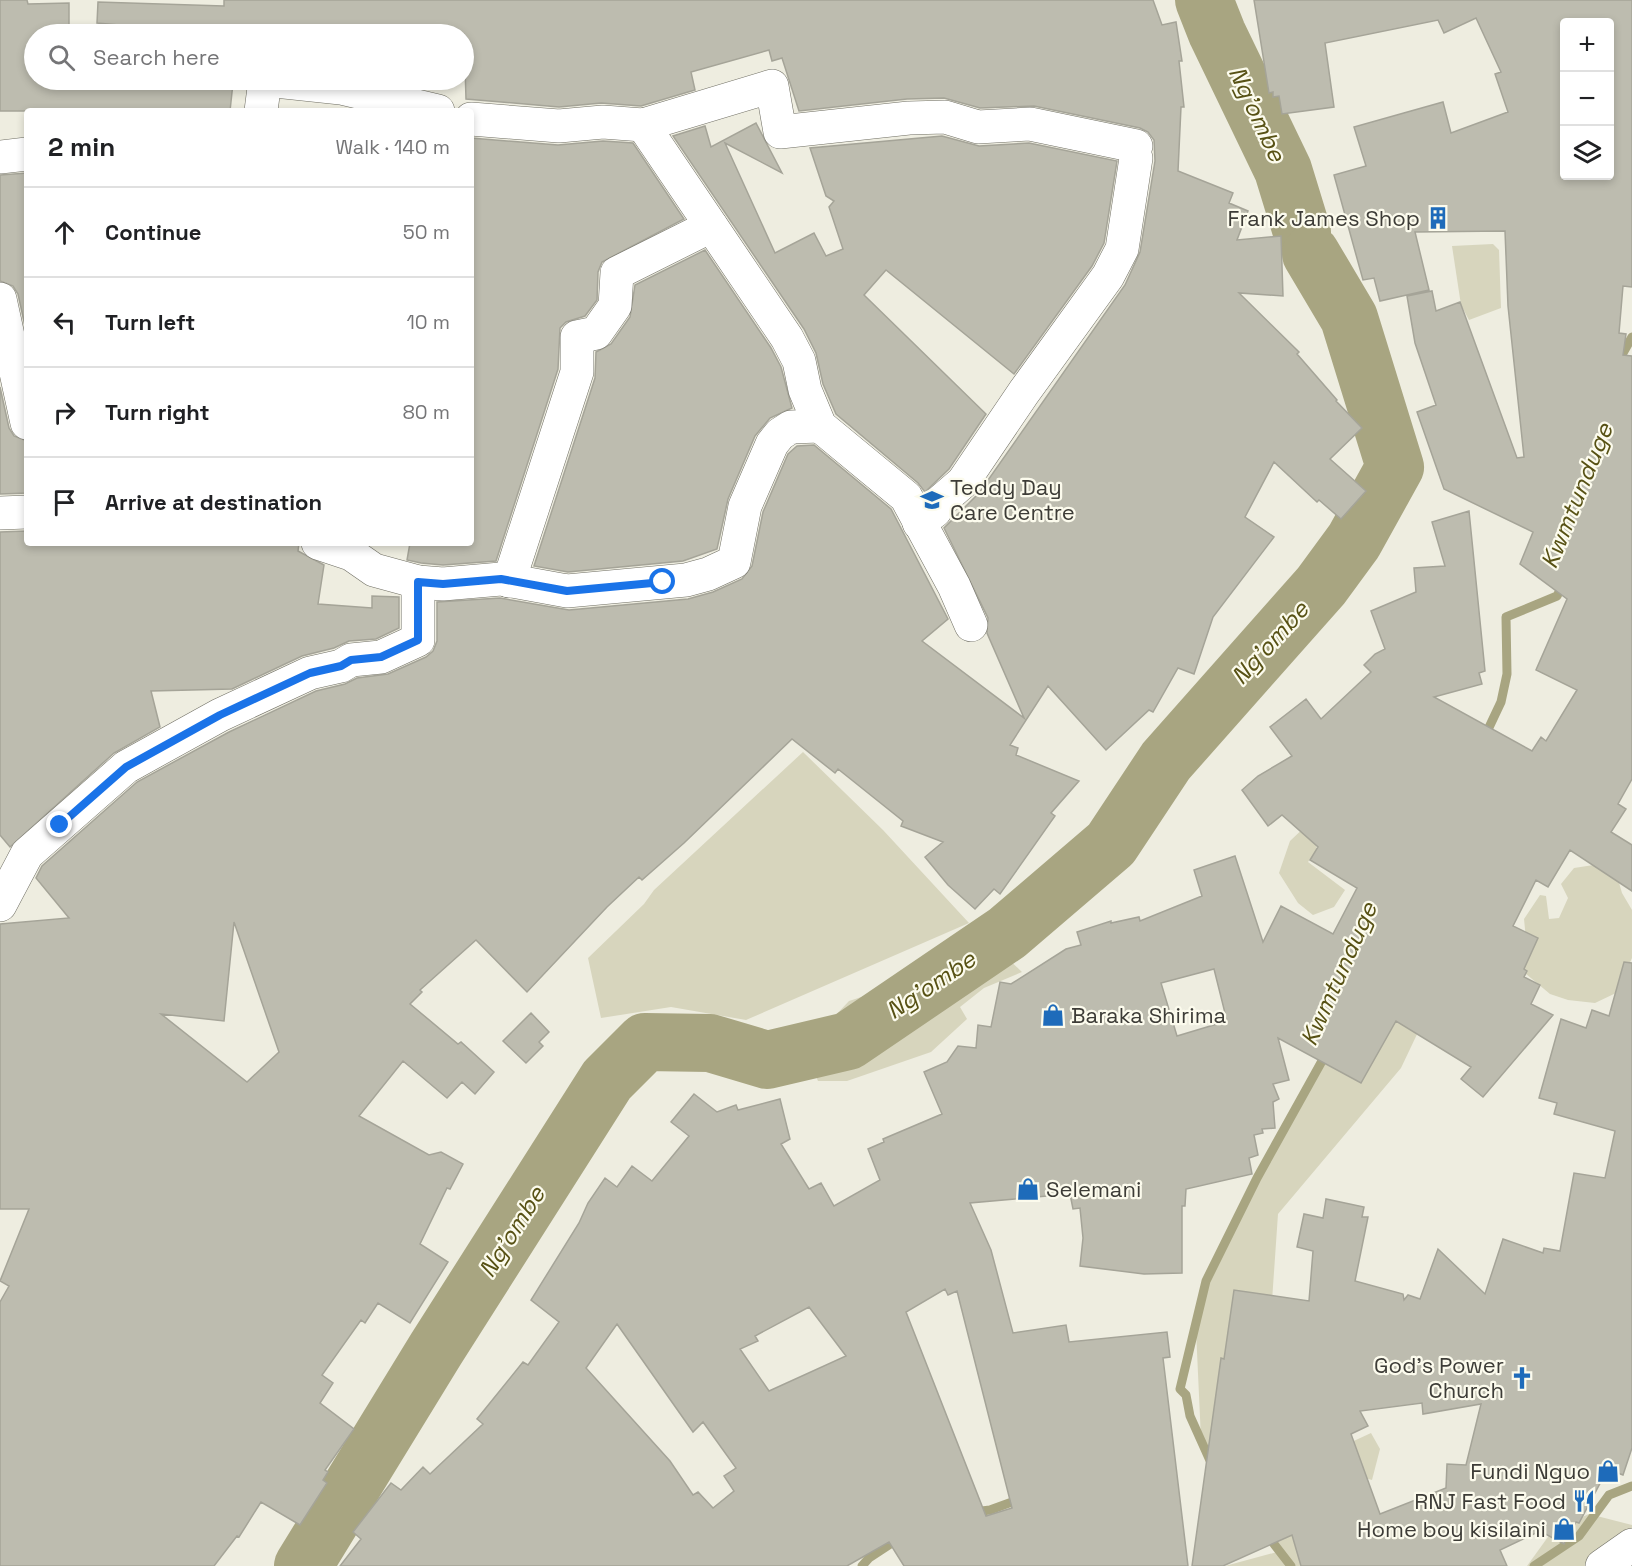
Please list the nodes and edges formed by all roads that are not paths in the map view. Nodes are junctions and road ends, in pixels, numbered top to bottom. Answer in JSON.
{"nodes":[{"id":1,"x":264,"y":90,"type":"edge"},
{"id":2,"x":349,"y":90,"type":"edge"},
{"id":3,"x":261,"y":108,"type":"edge"},
{"id":4,"x":425,"y":108,"type":"edge"},
{"id":5,"x":474,"y":119,"type":"edge"},
{"id":6,"x":643,"y":125,"type":"junction"},
{"id":7,"x":24,"y":154,"type":"edge"},
{"id":8,"x":0,"y":158,"type":"edge"},
{"id":9,"x":711,"y":226,"type":"junction"},
{"id":10,"x":0,"y":299,"type":"edge"},
{"id":11,"x":24,"y":409,"type":"edge"},
{"id":12,"x":820,"y":426,"type":"junction"},
{"id":13,"x":24,"y":512,"type":"edge"},
{"id":14,"x":0,"y":513,"type":"edge"},
{"id":15,"x":919,"y":523,"type":"junction"},
{"id":16,"x":350,"y":548,"type":"edge"},
{"id":17,"x":509,"y":581,"type":"junction"},
{"id":18,"x":418,"y":582,"type":"junction"},
{"id":19,"x":971,"y":625,"type":"dead end"},
{"id":20,"x":0,"y":905,"type":"edge"},
{"id":21,"x":1632,"y":1545,"type":"edge"},
{"id":22,"x":1602,"y":1566,"type":"edge"}],
"edges":[{"from":1,"to":3,"type":"street"},
{"from":2,"to":4,"type":"street"},
{"from":5,"to":6,"type":"street"},
{"from":6,"to":9,"type":"street"},
{"from":6,"to":15,"type":"street"},
{"from":7,"to":8,"type":"street"},
{"from":9,"to":12,"type":"street"},
{"from":9,"to":17,"type":"street"},
{"from":10,"to":11,"type":"street"},
{"from":12,"to":15,"type":"street"},
{"from":12,"to":17,"type":"street"},
{"from":13,"to":14,"type":"street"},
{"from":15,"to":19,"type":"street"},
{"from":16,"to":18,"type":"street"},
{"from":17,"to":18,"type":"street"},
{"from":18,"to":20,"type":"street"},
{"from":21,"to":22,"type":"street"}]}
